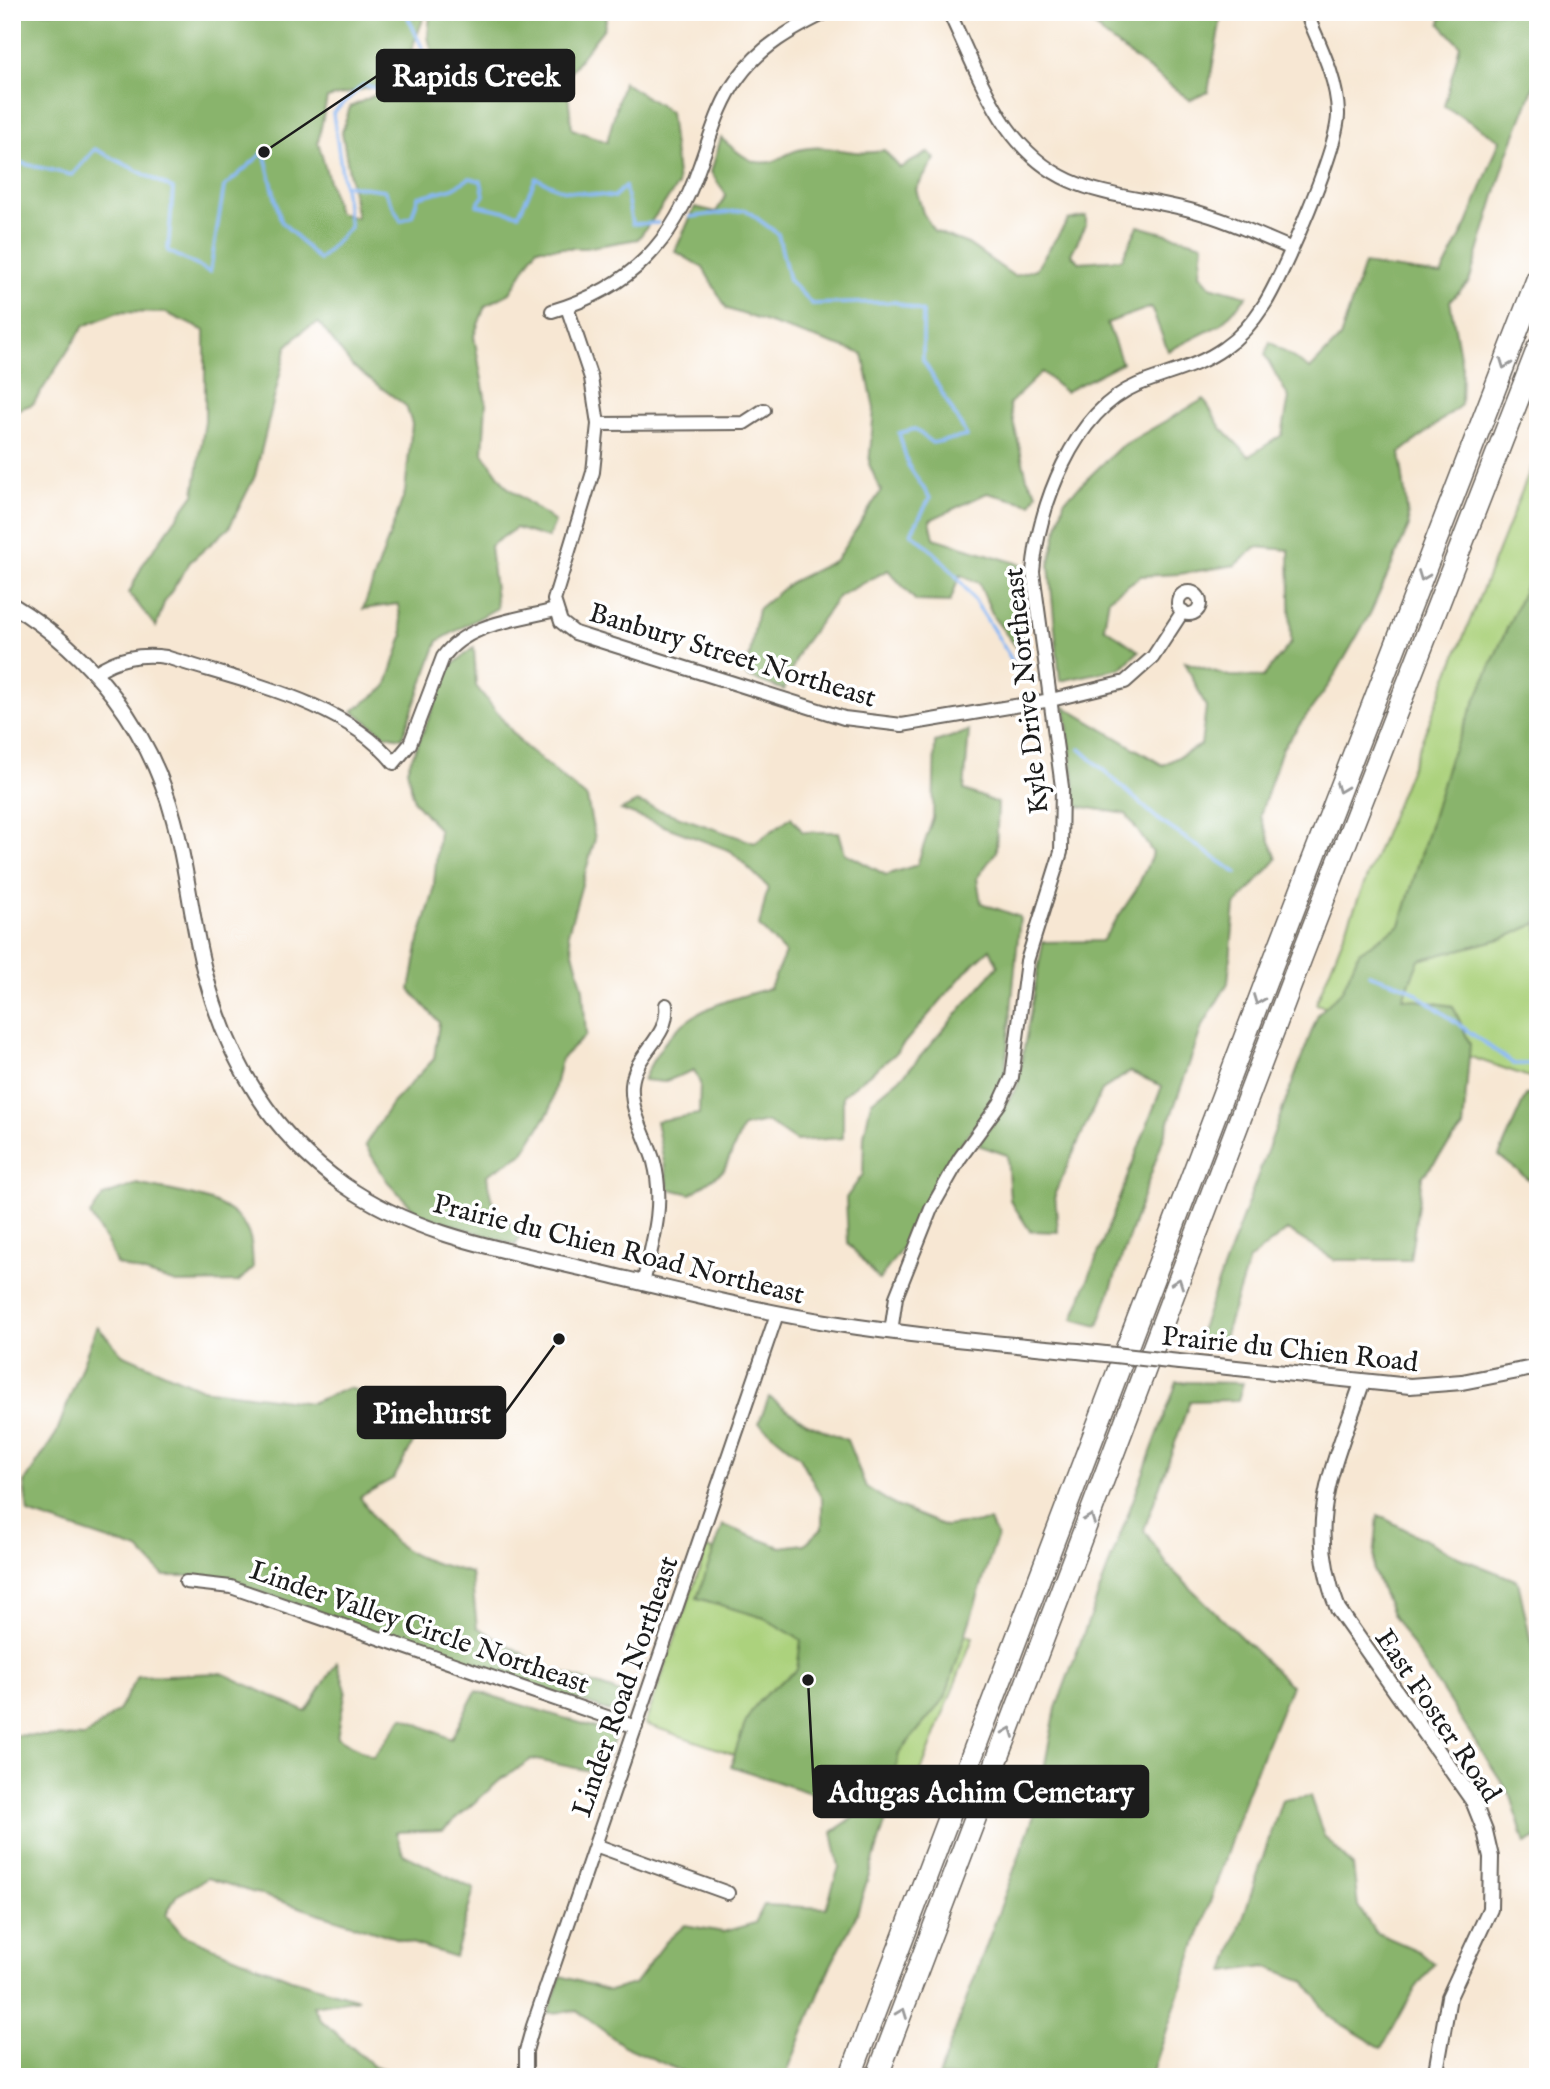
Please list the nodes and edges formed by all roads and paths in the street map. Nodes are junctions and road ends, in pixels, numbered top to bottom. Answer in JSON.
{"nodes":[{"id":1,"x":949,"y":12,"type":"edge"},
{"id":2,"x":1306,"y":12,"type":"edge"},
{"id":3,"x":822,"y":13,"type":"edge"},
{"id":4,"x":1290,"y":247,"type":"junction"},
{"id":5,"x":1538,"y":277,"type":"edge"},
{"id":6,"x":567,"y":307,"type":"junction"},
{"id":7,"x":552,"y":312,"type":"dead end"},
{"id":8,"x":1538,"y":348,"type":"edge"},
{"id":9,"x":764,"y":410,"type":"dead end"},
{"id":10,"x":598,"y":424,"type":"junction"},
{"id":11,"x":12,"y":605,"type":"edge"},
{"id":12,"x":555,"y":610,"type":"junction"},
{"id":13,"x":1183,"y":611,"type":"dead end"},
{"id":14,"x":95,"y":673,"type":"junction"},
{"id":15,"x":1051,"y":700,"type":"junction"},
{"id":16,"x":666,"y":1005,"type":"dead end"},
{"id":17,"x":643,"y":1283,"type":"junction"},
{"id":18,"x":778,"y":1314,"type":"junction"},
{"id":19,"x":891,"y":1332,"type":"junction"},
{"id":20,"x":1078,"y":1351,"type":"joint"},
{"id":21,"x":1538,"y":1367,"type":"edge"},
{"id":22,"x":1362,"y":1383,"type":"junction"},
{"id":23,"x":186,"y":1582,"type":"dead end"},
{"id":24,"x":636,"y":1727,"type":"junction"},
{"id":25,"x":595,"y":1845,"type":"junction"},
{"id":26,"x":728,"y":1893,"type":"dead end"},
{"id":27,"x":526,"y":2077,"type":"edge"},
{"id":28,"x":850,"y":2077,"type":"edge"},
{"id":29,"x":877,"y":2077,"type":"edge"},
{"id":30,"x":1436,"y":2077,"type":"edge"}],
"edges":[{"from":1,"to":4,"type":"street"},
{"from":2,"to":4,"type":"street","name":"Kyle Drive Northeast"},
{"from":3,"to":6,"type":"street"},
{"from":4,"to":15,"type":"street","name":"Kyle Drive Northeast"},
{"from":5,"to":28,"type":"highway","one_way":true},
{"from":6,"to":7,"type":"street"},
{"from":6,"to":10,"type":"street","name":"Banbury Street Northeast"},
{"from":29,"to":8,"type":"highway","one_way":true},
{"from":9,"to":10,"type":"street"},
{"from":10,"to":12,"type":"street","name":"Banbury Street Northeast"},
{"from":11,"to":14,"type":"street","name":"Prairie du Chien Road Northeast"},
{"from":12,"to":14,"type":"street"},
{"from":12,"to":15,"type":"street","name":"Banbury Street Northeast"},
{"from":13,"to":15,"type":"street","name":"Banbury Street Northeast"},
{"from":14,"to":17,"type":"street","name":"Prairie du Chien Road Northeast"},
{"from":15,"to":19,"type":"street","name":"Kyle Drive Northeast"},
{"from":16,"to":17,"type":"street"},
{"from":17,"to":18,"type":"street","name":"Prairie du Chien Road Northeast"},
{"from":18,"to":19,"type":"street","name":"Prairie du Chien Road Northeast"},
{"from":18,"to":24,"type":"street","name":"Linder Road Northeast"},
{"from":19,"to":20,"type":"street","name":"Prairie du Chien Road Northeast"},
{"from":20,"to":22,"type":"street","name":"Prairie du Chien Road","bridge":true},
{"from":21,"to":22,"type":"street","name":"Prairie du Chien Road"},
{"from":22,"to":30,"type":"street","name":"East Foster Road"},
{"from":23,"to":24,"type":"street","name":"Linder Valley Circle Northeast"},
{"from":24,"to":25,"type":"street","name":"Linder Road Northeast"},
{"from":25,"to":26,"type":"street"},
{"from":25,"to":27,"type":"street","name":"Linder Road Northeast"}]}
